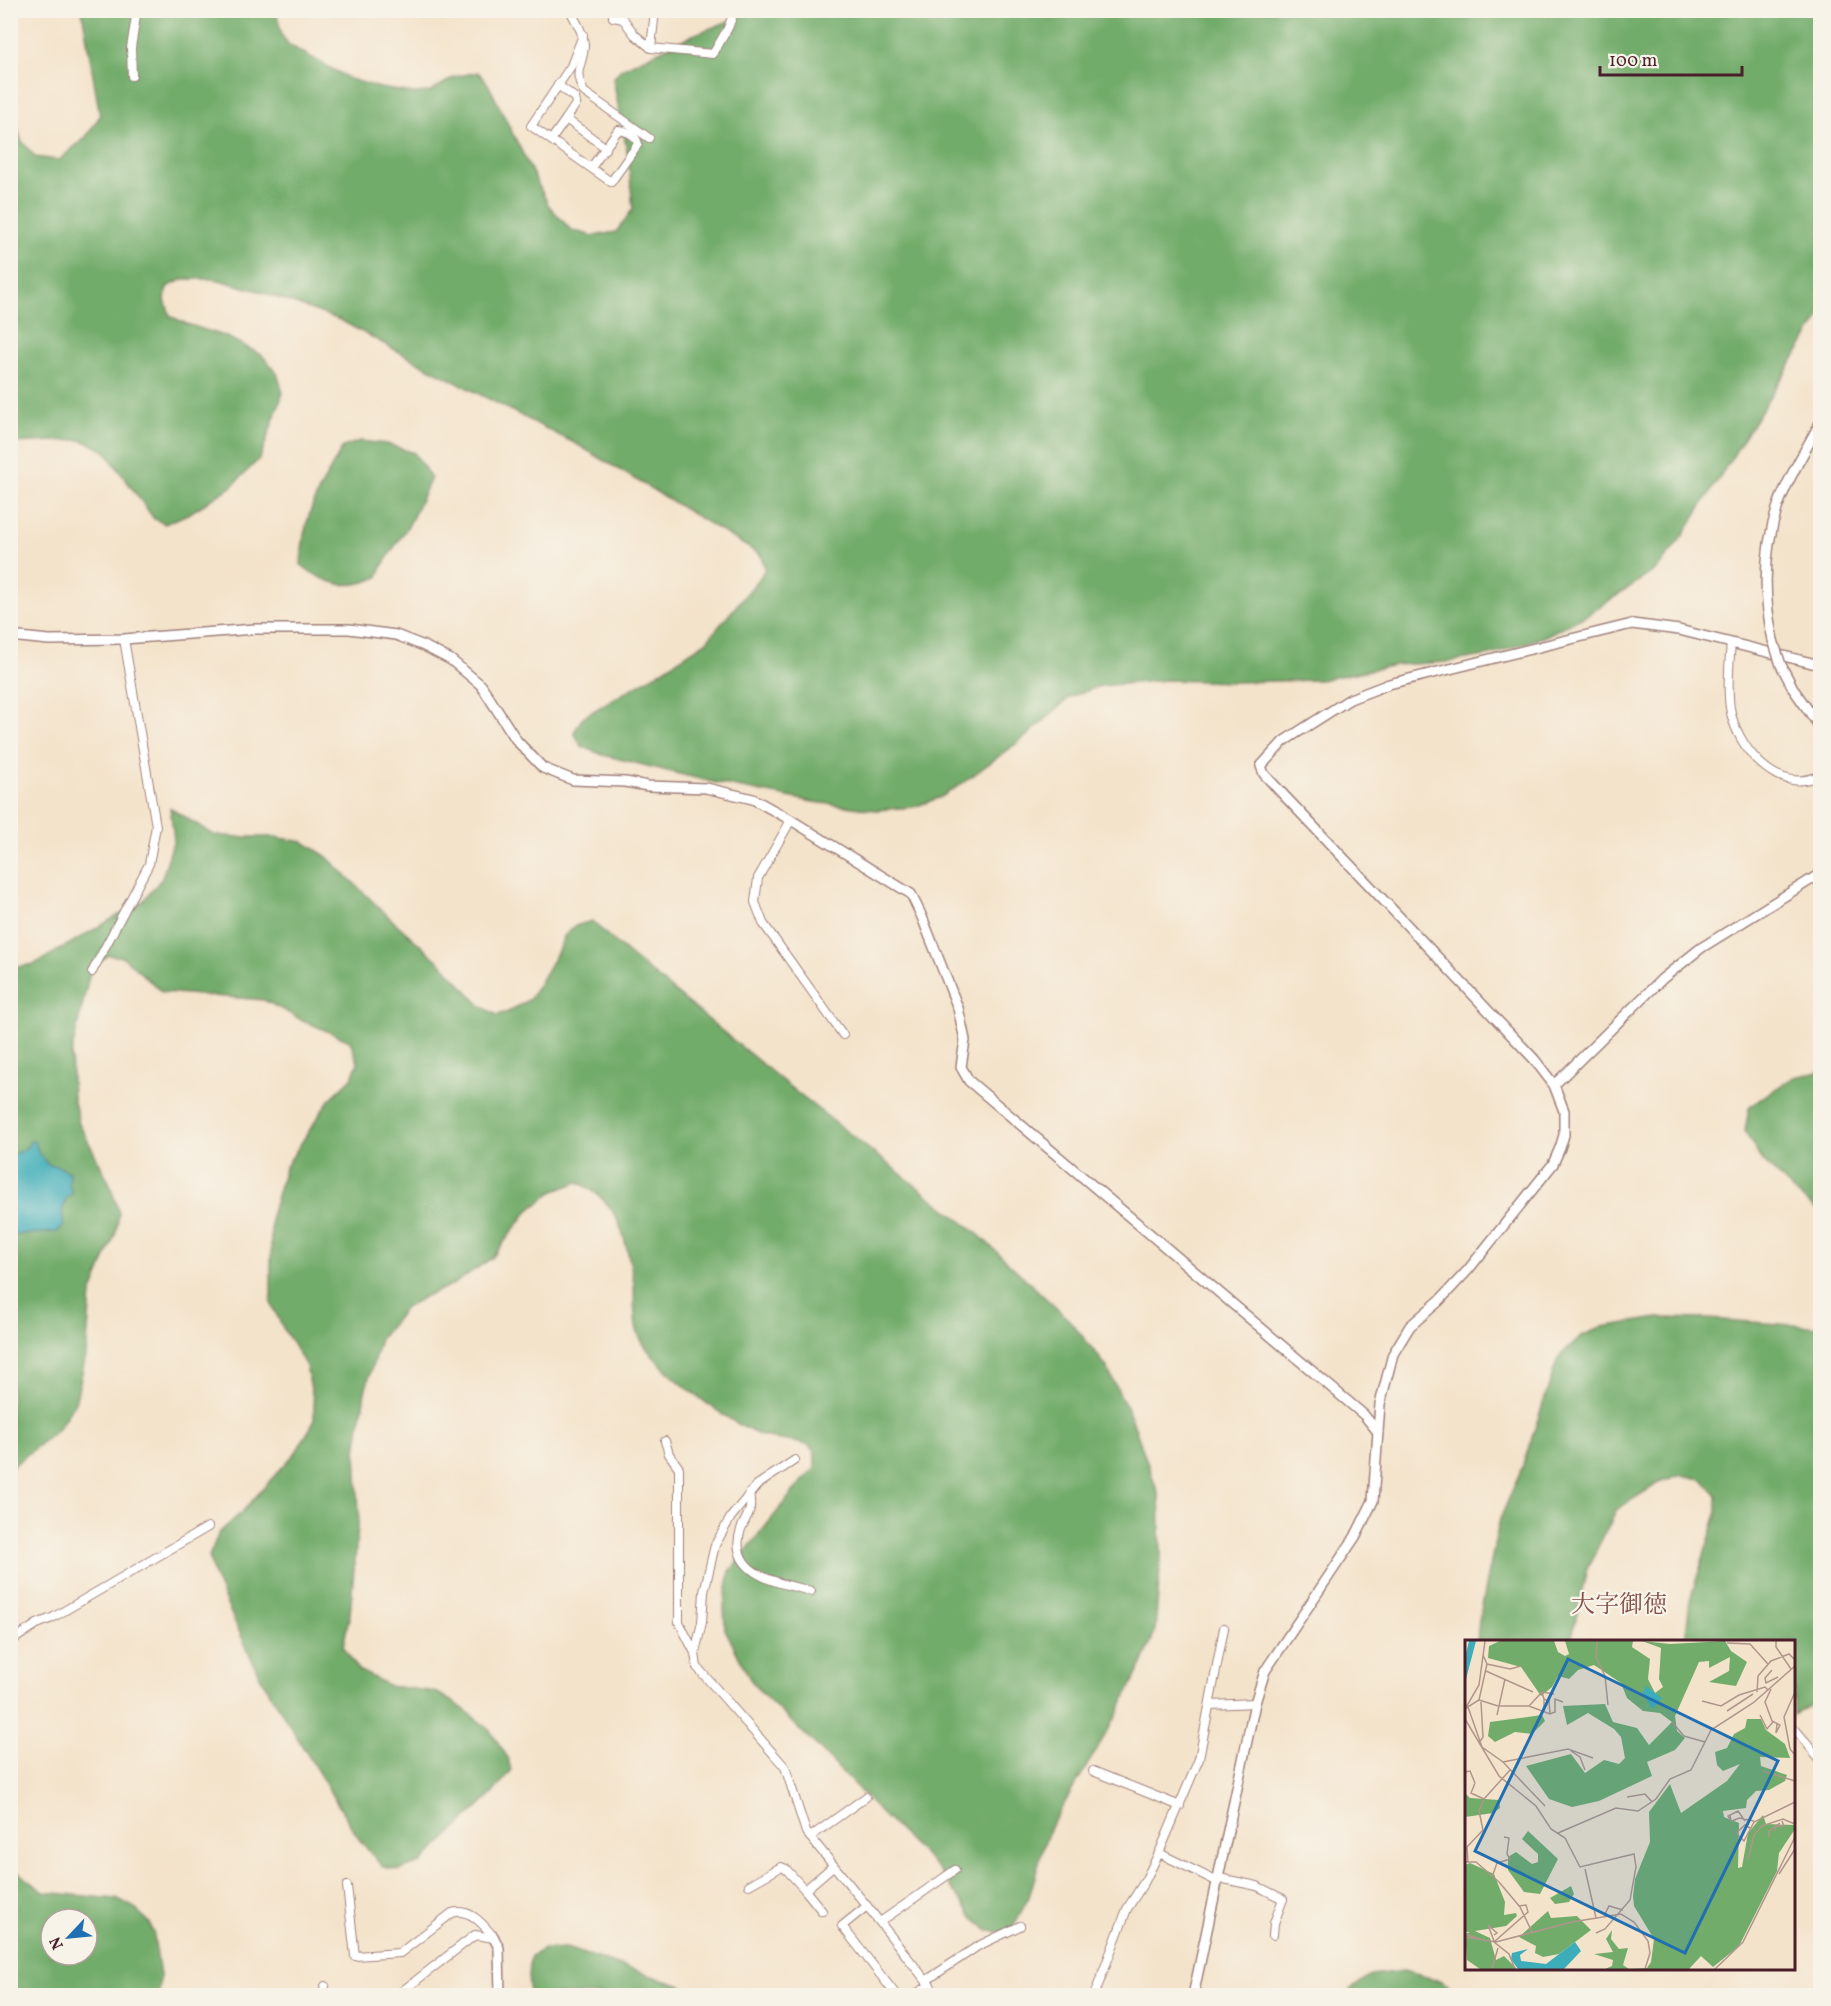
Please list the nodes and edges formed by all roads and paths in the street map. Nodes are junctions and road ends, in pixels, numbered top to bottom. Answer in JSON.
{"nodes":[{"id":1,"x":135,"y":10,"type":"edge"},
{"id":2,"x":570,"y":10,"type":"edge"},
{"id":3,"x":613,"y":10,"type":"edge"},
{"id":4,"x":655,"y":10,"type":"edge"},
{"id":5,"x":735,"y":10,"type":"edge"},
{"id":6,"x":583,"y":35,"type":"junction"},
{"id":7,"x":651,"y":48,"type":"junction"},
{"id":8,"x":132,"y":76,"type":"dead end"},
{"id":9,"x":558,"y":85,"type":"junction"},
{"id":10,"x":566,"y":119,"type":"junction"},
{"id":11,"x":649,"y":138,"type":"dead end"},
{"id":12,"x":551,"y":140,"type":"junction"},
{"id":13,"x":606,"y":148,"type":"junction"},
{"id":14,"x":591,"y":168,"type":"junction"},
{"id":15,"x":1821,"y":423,"type":"edge"},
{"id":16,"x":10,"y":636,"type":"edge"},
{"id":17,"x":124,"y":639,"type":"junction"},
{"id":18,"x":1731,"y":643,"type":"junction"},
{"id":19,"x":1821,"y":665,"type":"edge"},
{"id":20,"x":1821,"y":727,"type":"edge"},
{"id":21,"x":1821,"y":776,"type":"edge"},
{"id":22,"x":791,"y":820,"type":"junction"},
{"id":23,"x":1821,"y":874,"type":"edge"},
{"id":24,"x":92,"y":972,"type":"dead end"},
{"id":25,"x":843,"y":1035,"type":"dead end"},
{"id":26,"x":1554,"y":1085,"type":"junction"},
{"id":27,"x":1378,"y":1432,"type":"junction"},
{"id":28,"x":665,"y":1441,"type":"dead end"},
{"id":29,"x":795,"y":1460,"type":"dead end"},
{"id":30,"x":749,"y":1494,"type":"junction"},
{"id":31,"x":208,"y":1527,"type":"dead end"},
{"id":32,"x":811,"y":1591,"type":"dead end"},
{"id":33,"x":1224,"y":1628,"type":"dead end"},
{"id":34,"x":10,"y":1642,"type":"edge"},
{"id":35,"x":695,"y":1653,"type":"junction"},
{"id":36,"x":1255,"y":1703,"type":"junction"},
{"id":37,"x":1210,"y":1705,"type":"junction"},
{"id":38,"x":1795,"y":1729,"type":"edge"},
{"id":39,"x":1821,"y":1759,"type":"edge"},
{"id":40,"x":1093,"y":1771,"type":"dead end"},
{"id":41,"x":866,"y":1797,"type":"dead end"},
{"id":42,"x":1180,"y":1806,"type":"junction"},
{"id":43,"x":810,"y":1837,"type":"junction"},
{"id":44,"x":1159,"y":1853,"type":"junction"},
{"id":45,"x":833,"y":1866,"type":"junction"},
{"id":46,"x":955,"y":1870,"type":"dead end"},
{"id":47,"x":1218,"y":1880,"type":"junction"},
{"id":48,"x":749,"y":1885,"type":"dead end"},
{"id":49,"x":347,"y":1886,"type":"dead end"},
{"id":50,"x":805,"y":1890,"type":"junction"},
{"id":51,"x":867,"y":1905,"type":"junction"},
{"id":52,"x":822,"y":1911,"type":"dead end"},
{"id":53,"x":880,"y":1922,"type":"junction"},
{"id":54,"x":1020,"y":1926,"type":"dead end"},
{"id":55,"x":1273,"y":1935,"type":"dead end"},
{"id":56,"x":493,"y":1937,"type":"junction"},
{"id":57,"x":928,"y":1982,"type":"junction"},
{"id":58,"x":325,"y":1986,"type":"dead end"},
{"id":59,"x":322,"y":1995,"type":"edge"},
{"id":60,"x":396,"y":1995,"type":"edge"},
{"id":61,"x":499,"y":1995,"type":"edge"},
{"id":62,"x":897,"y":1995,"type":"edge"},
{"id":63,"x":913,"y":1995,"type":"edge"},
{"id":64,"x":938,"y":1995,"type":"edge"},
{"id":65,"x":1094,"y":1995,"type":"edge"},
{"id":66,"x":1193,"y":1995,"type":"edge"}],
"edges":[{"from":1,"to":8,"type":"street"},
{"from":2,"to":6,"type":"street"},
{"from":3,"to":7,"type":"street"},
{"from":4,"to":7,"type":"street"},
{"from":5,"to":7,"type":"street"},
{"from":6,"to":9,"type":"street"},
{"from":6,"to":11,"type":"street"},
{"from":9,"to":10,"type":"street"},
{"from":9,"to":12,"type":"street"},
{"from":10,"to":12,"type":"street"},
{"from":10,"to":13,"type":"street"},
{"from":12,"to":14,"type":"street"},
{"from":13,"to":14,"type":"street"},
{"from":13,"to":14,"type":"street"},
{"from":15,"to":20,"type":"street","bridge":true},
{"from":16,"to":17,"type":"street"},
{"from":17,"to":22,"type":"street"},
{"from":17,"to":24,"type":"street"},
{"from":18,"to":19,"type":"street"},
{"from":18,"to":21,"type":"street"},
{"from":18,"to":26,"type":"street"},
{"from":22,"to":25,"type":"street"},
{"from":22,"to":27,"type":"street"},
{"from":23,"to":26,"type":"street"},
{"from":26,"to":27,"type":"street"},
{"from":27,"to":36,"type":"street"},
{"from":28,"to":35,"type":"street"},
{"from":29,"to":30,"type":"street"},
{"from":30,"to":32,"type":"street"},
{"from":30,"to":35,"type":"street"},
{"from":31,"to":34,"type":"street"},
{"from":33,"to":37,"type":"street"},
{"from":35,"to":43,"type":"street"},
{"from":36,"to":37,"type":"street"},
{"from":36,"to":47,"type":"street"},
{"from":37,"to":42,"type":"street"},
{"from":38,"to":39,"type":"street"},
{"from":40,"to":42,"type":"street"},
{"from":41,"to":43,"type":"street"},
{"from":42,"to":44,"type":"street"},
{"from":43,"to":45,"type":"street"},
{"from":44,"to":47,"type":"street"},
{"from":44,"to":65,"type":"street"},
{"from":45,"to":50,"type":"street"},
{"from":45,"to":51,"type":"street"},
{"from":46,"to":53,"type":"street"},
{"from":47,"to":55,"type":"street"},
{"from":47,"to":66,"type":"street"},
{"from":48,"to":50,"type":"street"},
{"from":49,"to":56,"type":"street"},
{"from":50,"to":52,"type":"street"},
{"from":51,"to":53,"type":"street"},
{"from":51,"to":62,"type":"street"},
{"from":53,"to":57,"type":"street"},
{"from":54,"to":57,"type":"street"},
{"from":56,"to":60,"type":"street"},
{"from":56,"to":61,"type":"street"},
{"from":57,"to":63,"type":"street"},
{"from":57,"to":64,"type":"street"},
{"from":58,"to":59,"type":"street"}]}
